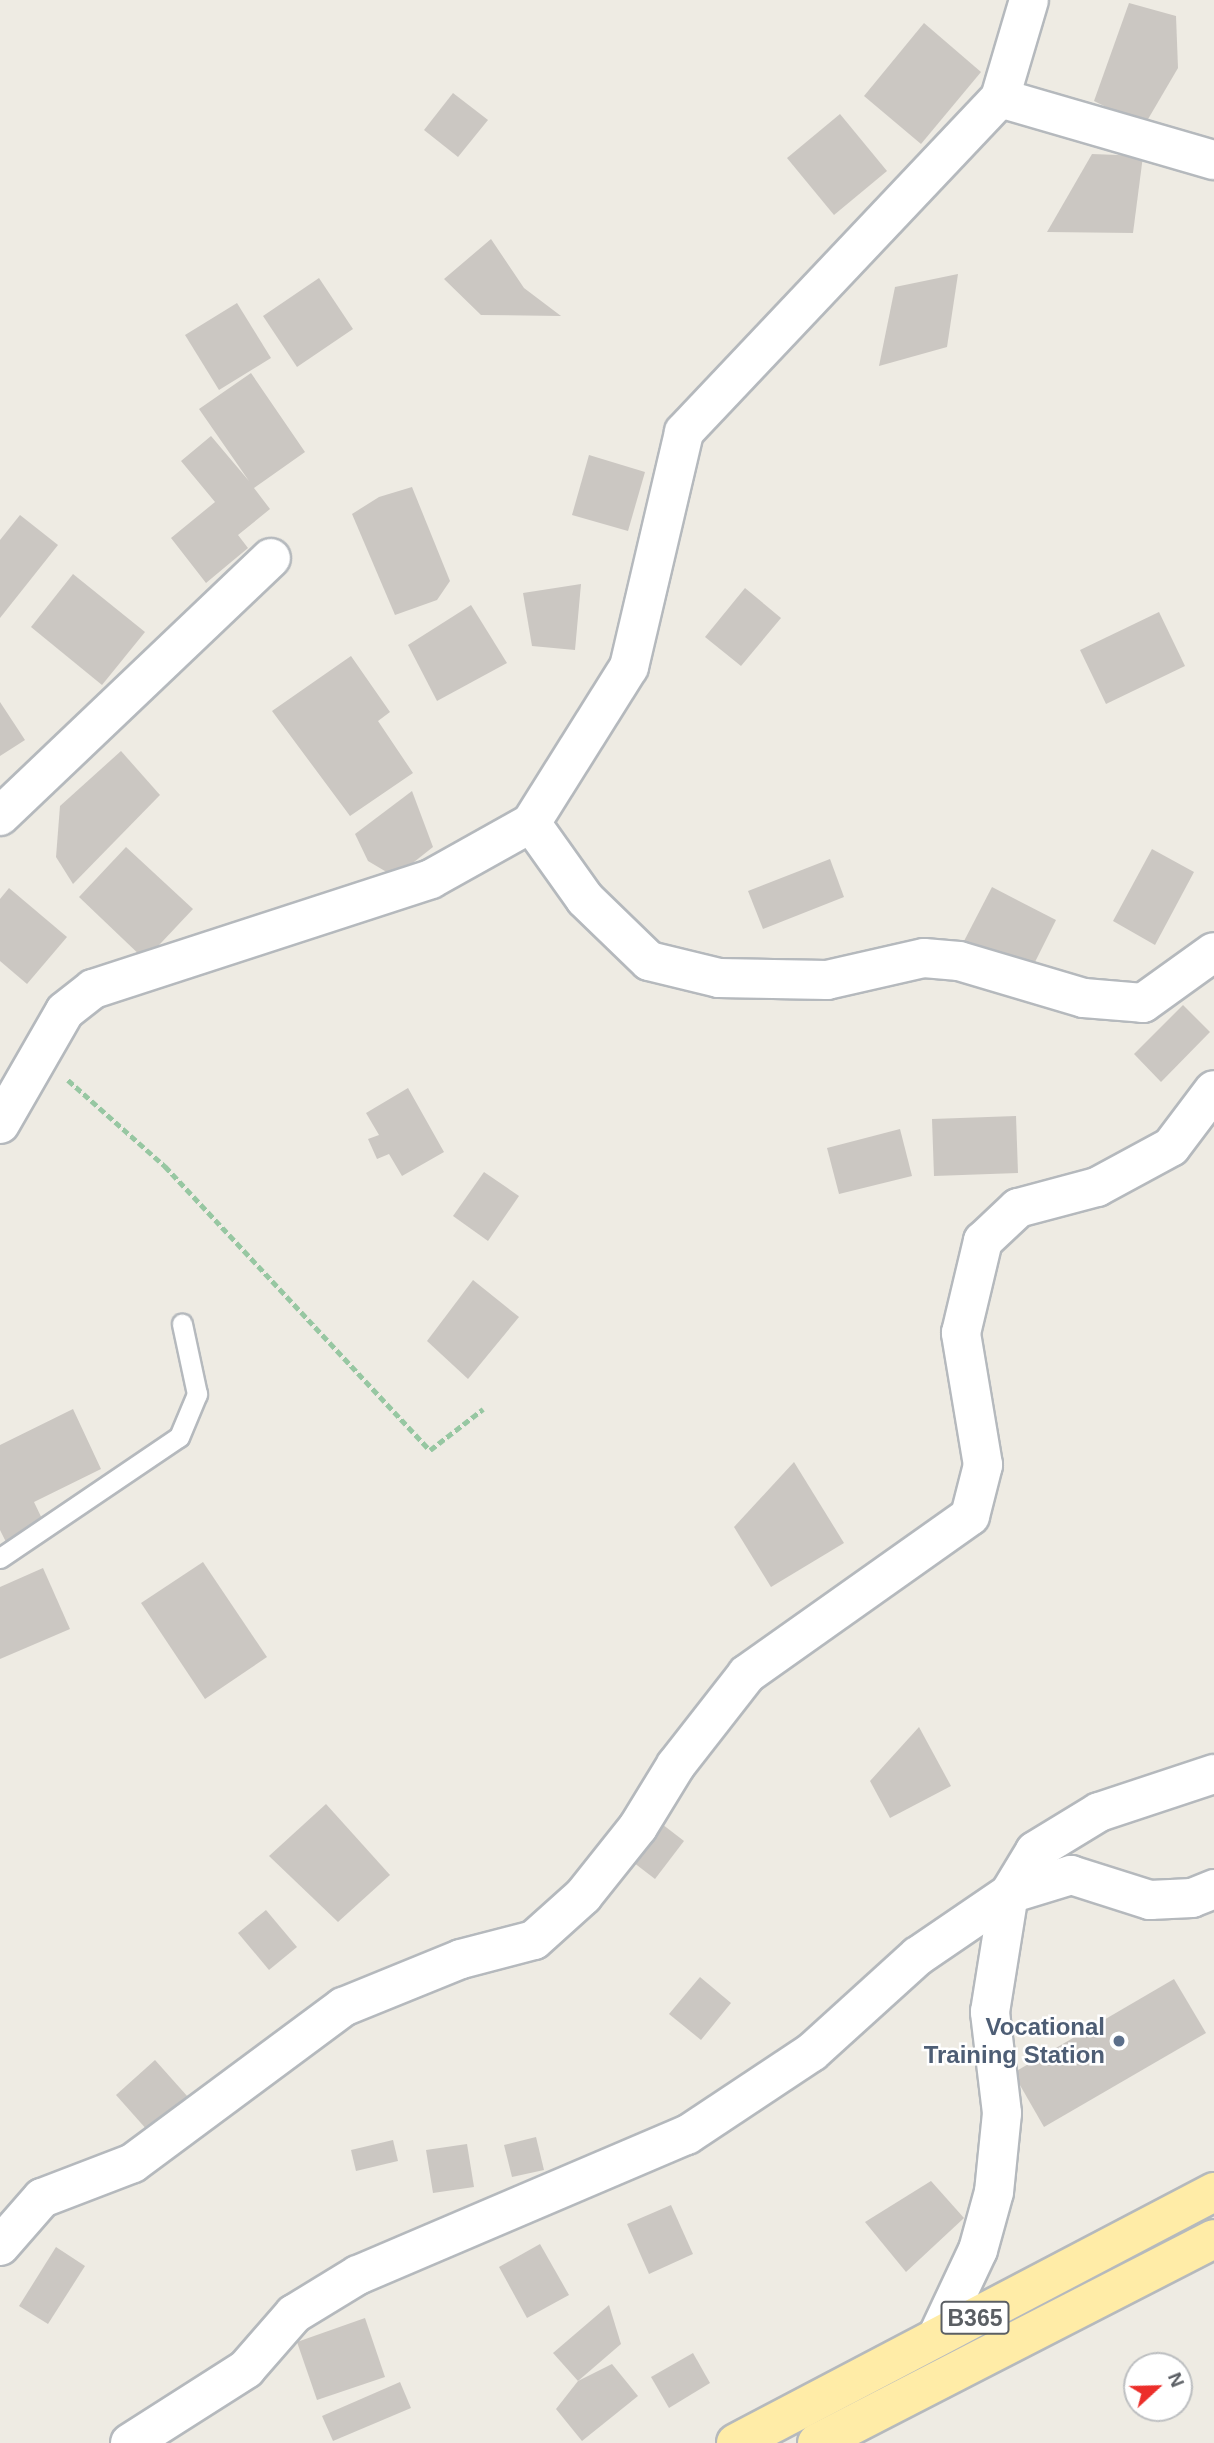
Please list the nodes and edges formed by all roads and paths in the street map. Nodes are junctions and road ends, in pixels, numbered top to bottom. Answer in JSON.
{"nodes":[{"id":1,"x":1029,"y":0,"type":"edge"},
{"id":2,"x":1000,"y":98,"type":"junction"},
{"id":3,"x":1214,"y":160,"type":"edge"},
{"id":4,"x":271,"y":558,"type":"dead end"},
{"id":5,"x":0,"y":816,"type":"edge"},
{"id":6,"x":531,"y":823,"type":"junction"},
{"id":7,"x":1214,"y":952,"type":"edge"},
{"id":8,"x":38,"y":1054,"type":"junction"},
{"id":9,"x":1214,"y":1090,"type":"edge"},
{"id":10,"x":0,"y":1124,"type":"edge"},
{"id":11,"x":181,"y":1324,"type":"dead end"},
{"id":12,"x":483,"y":1409,"type":"dead end"},
{"id":13,"x":0,"y":1558,"type":"edge"},
{"id":14,"x":1214,"y":1774,"type":"edge"},
{"id":15,"x":1214,"y":1889,"type":"edge"},
{"id":16,"x":1009,"y":1894,"type":"junction"},
{"id":17,"x":1214,"y":2192,"type":"edge"},
{"id":18,"x":1214,"y":2239,"type":"edge"},
{"id":19,"x":0,"y":2246,"type":"edge"},
{"id":20,"x":937,"y":2337,"type":"junction"},
{"id":21,"x":131,"y":2443,"type":"edge"},
{"id":22,"x":736,"y":2443,"type":"edge"},
{"id":23,"x":817,"y":2443,"type":"edge"}],
"edges":[{"from":1,"to":2,"type":"street"},
{"from":2,"to":3,"type":"street"},
{"from":2,"to":6,"type":"street"},
{"from":4,"to":5,"type":"street"},
{"from":6,"to":7,"type":"street"},
{"from":6,"to":8,"type":"street"},
{"from":8,"to":10,"type":"street"},
{"from":8,"to":12,"type":"path"},
{"from":9,"to":19,"type":"street"},
{"from":11,"to":13,"type":"lane"},
{"from":14,"to":16,"type":"street"},
{"from":15,"to":16,"type":"street"},
{"from":16,"to":20,"type":"street"},
{"from":16,"to":21,"type":"street"},
{"from":17,"to":20,"type":"main road","number":"B365"},
{"from":18,"to":23,"type":"main road","number":"B365"},
{"from":20,"to":22,"type":"main road","number":"B365"}]}
